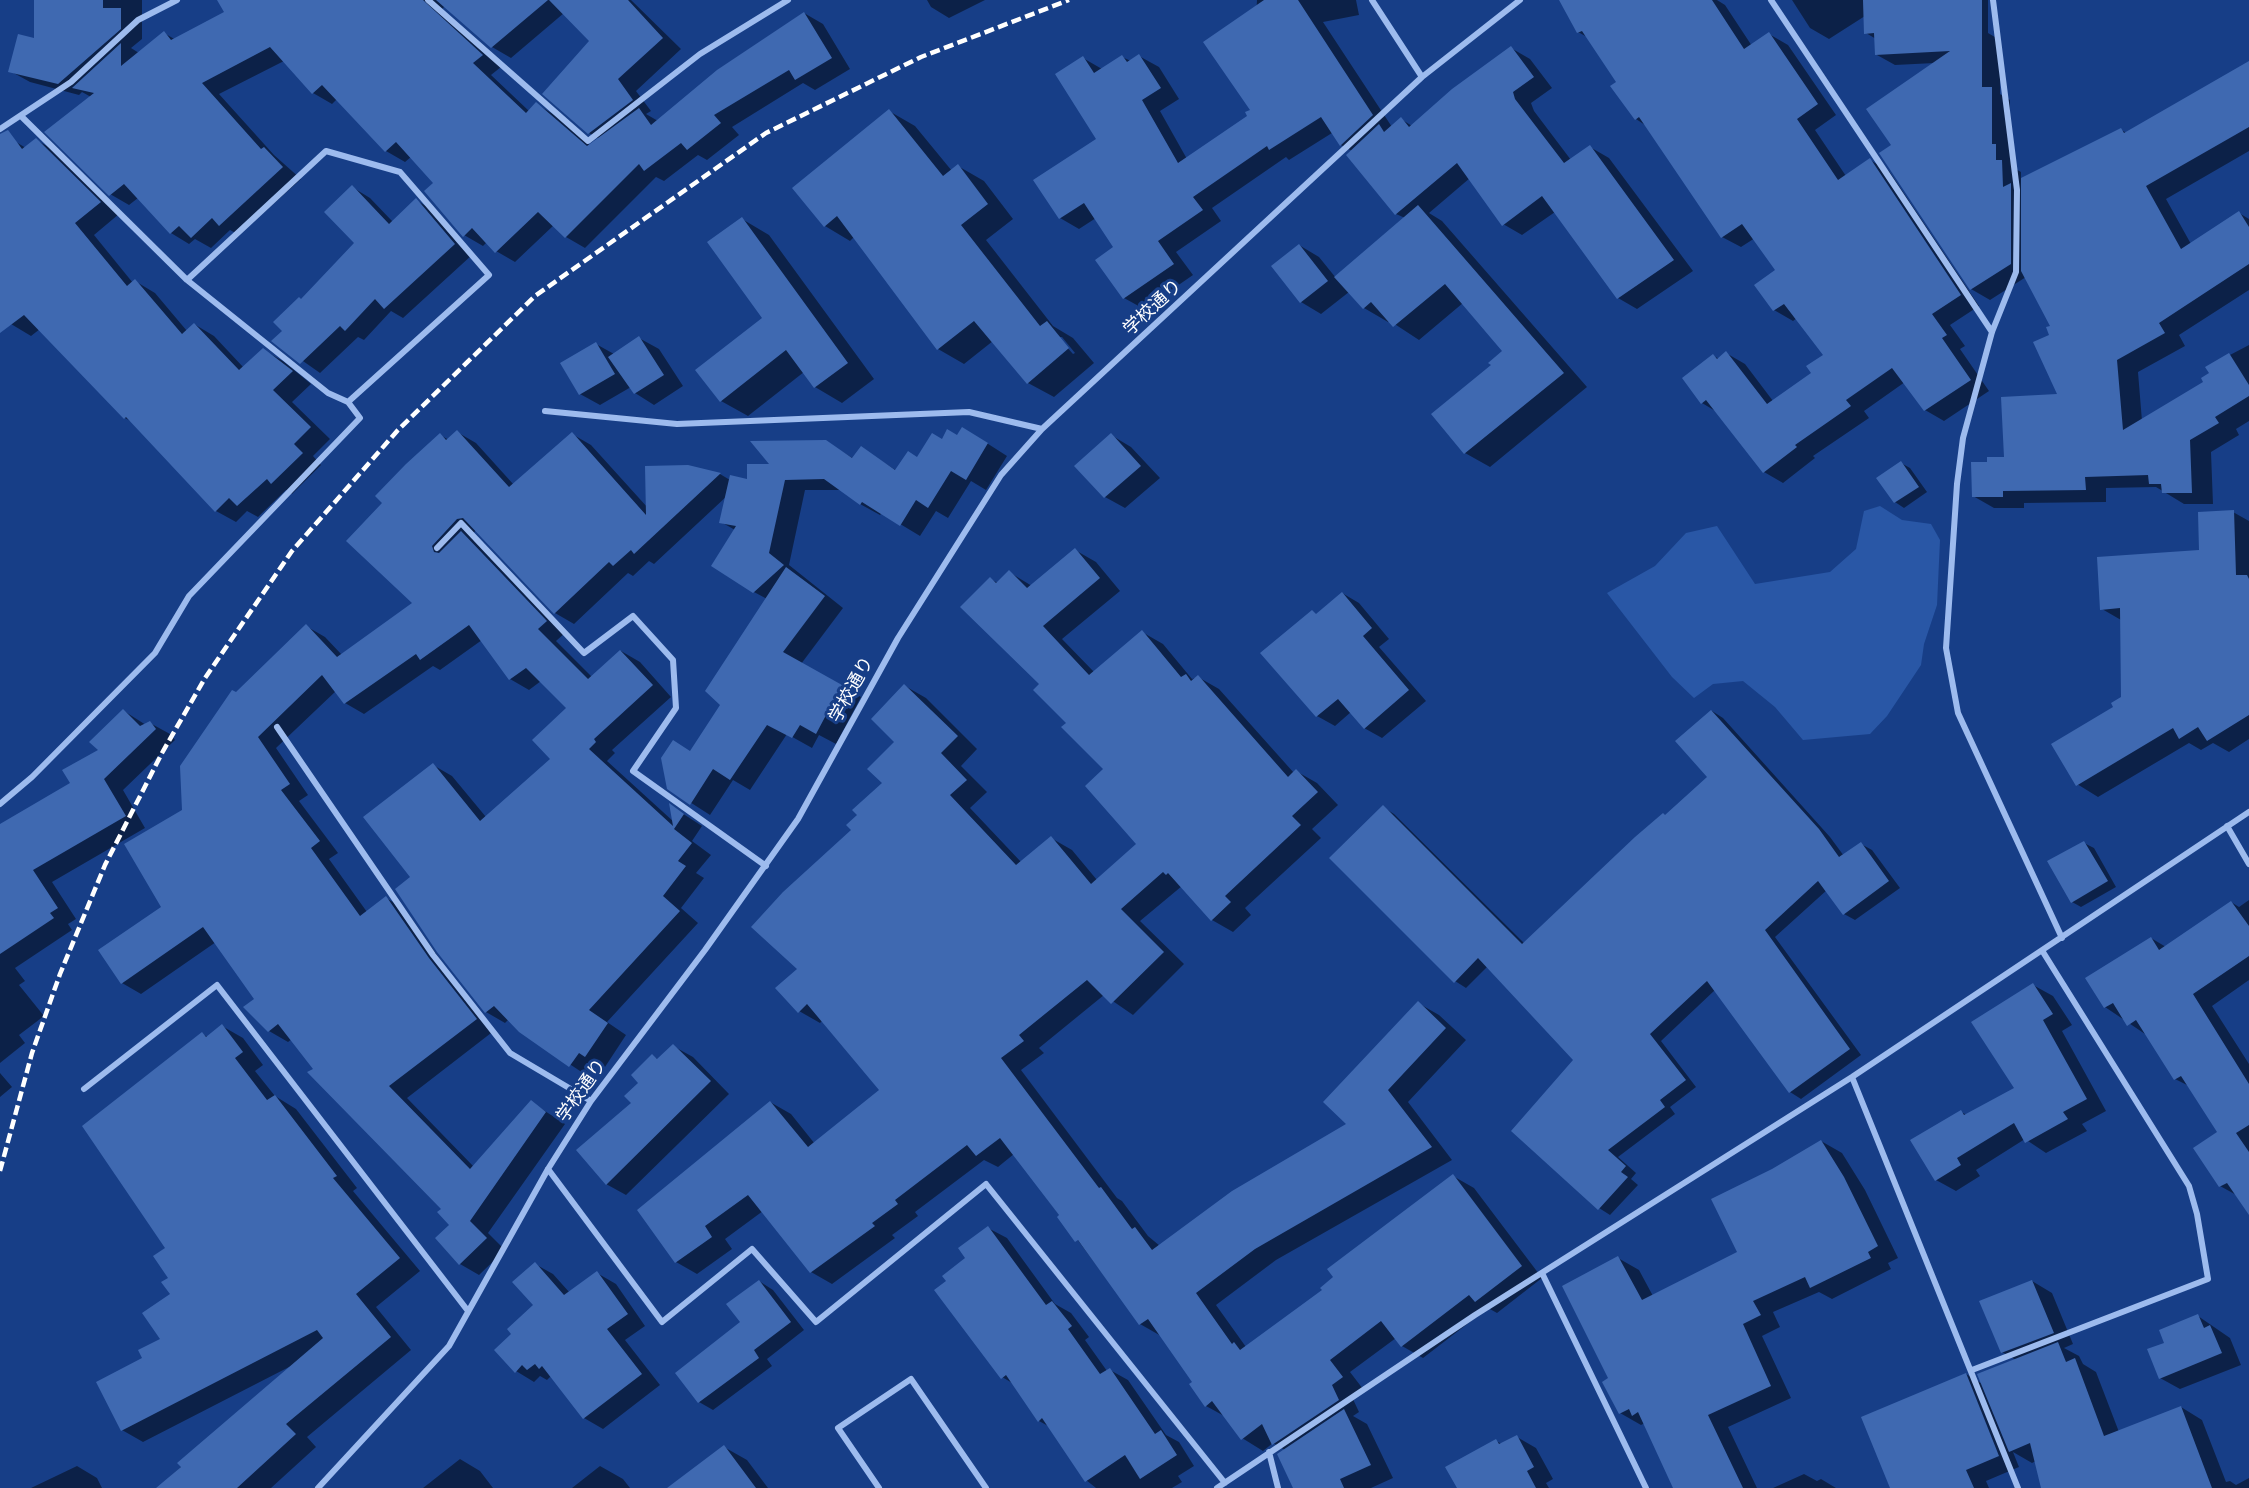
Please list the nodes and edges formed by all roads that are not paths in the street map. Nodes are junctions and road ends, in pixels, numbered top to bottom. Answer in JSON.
{"nodes":[{"id":1,"x":177,"y":0,"type":"edge"},
{"id":2,"x":428,"y":0,"type":"edge"},
{"id":3,"x":788,"y":0,"type":"edge"},
{"id":4,"x":1372,"y":0,"type":"edge"},
{"id":5,"x":1520,"y":0,"type":"edge"},
{"id":6,"x":1771,"y":0,"type":"edge"},
{"id":7,"x":1993,"y":0,"type":"edge"},
{"id":8,"x":1422,"y":77,"type":"junction"},
{"id":9,"x":21,"y":116,"type":"junction"},
{"id":10,"x":0,"y":119,"type":"edge"},
{"id":11,"x":2,"y":127,"type":"edge"},
{"id":12,"x":187,"y":280,"type":"junction"},
{"id":13,"x":1992,"y":332,"type":"junction"},
{"id":14,"x":348,"y":402,"type":"junction"},
{"id":15,"x":545,"y":411,"type":"dead end"},
{"id":16,"x":1042,"y":429,"type":"junction"},
{"id":17,"x":437,"y":548,"type":"dead end"},
{"id":18,"x":277,"y":727,"type":"dead end"},
{"id":19,"x":0,"y":804,"type":"edge"},
{"id":20,"x":2249,"y":812,"type":"edge"},
{"id":21,"x":2227,"y":826,"type":"junction"},
{"id":22,"x":2249,"y":864,"type":"edge"},
{"id":23,"x":766,"y":866,"type":"junction"},
{"id":24,"x":2062,"y":938,"type":"junction"},
{"id":25,"x":2043,"y":951,"type":"junction"},
{"id":26,"x":1852,"y":1077,"type":"junction"},
{"id":27,"x":84,"y":1089,"type":"dead end"},
{"id":28,"x":591,"y":1101,"type":"junction"},
{"id":29,"x":548,"y":1169,"type":"junction"},
{"id":30,"x":1542,"y":1273,"type":"junction"},
{"id":31,"x":468,"y":1311,"type":"junction"},
{"id":32,"x":1972,"y":1370,"type":"junction"},
{"id":33,"x":1269,"y":1452,"type":"junction"},
{"id":34,"x":1225,"y":1483,"type":"junction"},
{"id":35,"x":318,"y":1488,"type":"edge"},
{"id":36,"x":879,"y":1488,"type":"edge"},
{"id":37,"x":986,"y":1488,"type":"edge"},
{"id":38,"x":1216,"y":1488,"type":"edge"},
{"id":39,"x":1278,"y":1488,"type":"edge"},
{"id":40,"x":1646,"y":1488,"type":"edge"},
{"id":41,"x":2018,"y":1488,"type":"edge"}],
"edges":[{"from":1,"to":9,"type":"street"},
{"from":2,"to":3,"type":"street"},
{"from":4,"to":8,"type":"street"},
{"from":5,"to":8,"type":"street","name":"学校通り"},
{"from":6,"to":13,"type":"street"},
{"from":7,"to":13,"type":"street"},
{"from":8,"to":16,"type":"street","name":"学校通り"},
{"from":9,"to":11,"type":"street"},
{"from":9,"to":12,"type":"street"},
{"from":10,"to":11,"type":"street"},
{"from":12,"to":14,"type":"street"},
{"from":12,"to":14,"type":"street"},
{"from":13,"to":24,"type":"street"},
{"from":14,"to":19,"type":"street"},
{"from":15,"to":16,"type":"street"},
{"from":16,"to":23,"type":"street","name":"学校通り"},
{"from":17,"to":23,"type":"street"},
{"from":18,"to":28,"type":"street"},
{"from":20,"to":21,"type":"street"},
{"from":21,"to":22,"type":"street"},
{"from":21,"to":24,"type":"street"},
{"from":23,"to":28,"type":"street","name":"学校通り"},
{"from":24,"to":25,"type":"street"},
{"from":25,"to":26,"type":"street"},
{"from":25,"to":32,"type":"street"},
{"from":26,"to":30,"type":"street"},
{"from":26,"to":32,"type":"street"},
{"from":27,"to":31,"type":"street"},
{"from":28,"to":29,"type":"street","name":"学校通り"},
{"from":29,"to":31,"type":"street","name":"学校通り"},
{"from":29,"to":34,"type":"street"},
{"from":30,"to":33,"type":"street"},
{"from":30,"to":40,"type":"street"},
{"from":31,"to":35,"type":"street","name":"学校通り"},
{"from":32,"to":41,"type":"street"},
{"from":33,"to":34,"type":"street"},
{"from":33,"to":39,"type":"street"},
{"from":34,"to":38,"type":"street"},
{"from":36,"to":37,"type":"street"}]}
